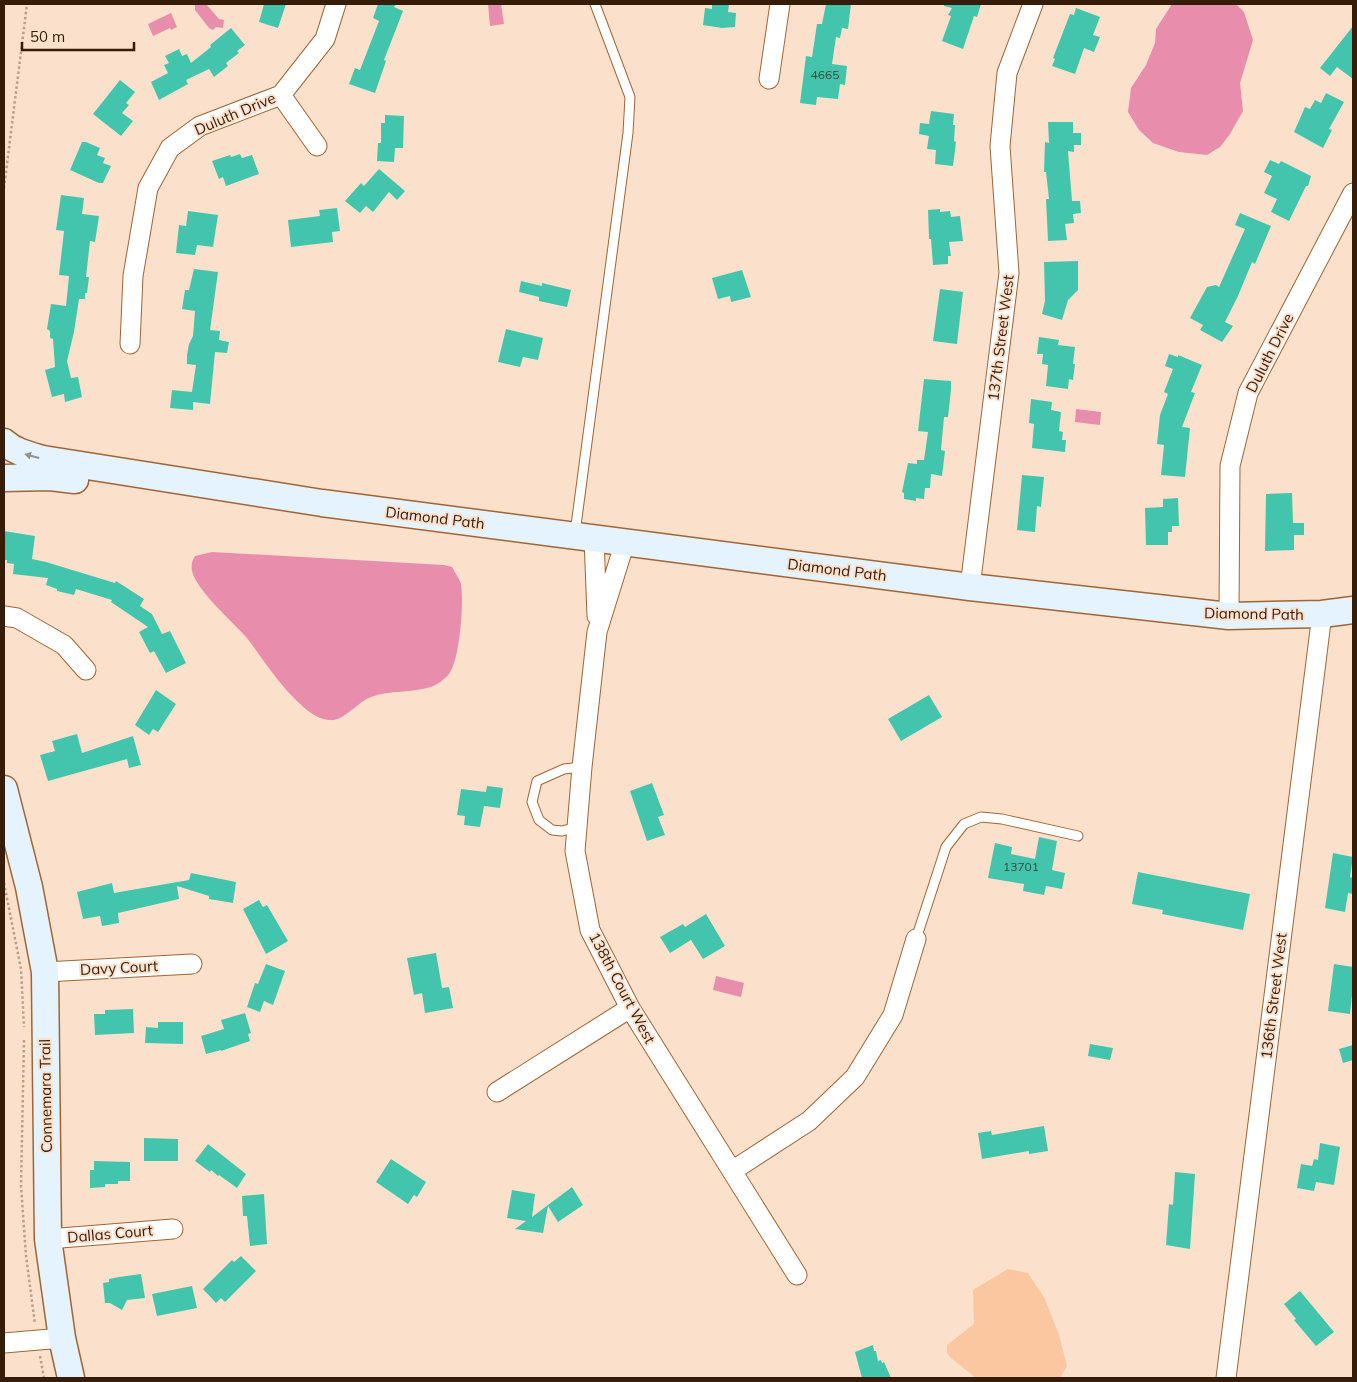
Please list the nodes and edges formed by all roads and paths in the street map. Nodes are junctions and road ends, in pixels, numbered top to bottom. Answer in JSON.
{"nodes":[{"id":1,"x":27,"y":4,"type":"edge"},
{"id":2,"x":336,"y":4,"type":"edge"},
{"id":3,"x":595,"y":4,"type":"edge"},
{"id":4,"x":780,"y":4,"type":"edge"},
{"id":5,"x":1033,"y":4,"type":"edge"},
{"id":6,"x":769,"y":79,"type":"dead end"},
{"id":7,"x":281,"y":95,"type":"junction"},
{"id":8,"x":317,"y":146,"type":"dead end"},
{"id":9,"x":4,"y":188,"type":"edge"},
{"id":10,"x":1353,"y":193,"type":"edge"},
{"id":11,"x":130,"y":344,"type":"dead end"},
{"id":12,"x":4,"y":442,"type":"edge"},
{"id":13,"x":4,"y":478,"type":"edge"},
{"id":14,"x":322,"y":503,"type":"junction"},
{"id":15,"x":584,"y":537,"type":"junction"},
{"id":16,"x":625,"y":542,"type":"junction"},
{"id":17,"x":970,"y":587,"type":"junction"},
{"id":18,"x":1353,"y":610,"type":"edge"},
{"id":19,"x":1322,"y":614,"type":"junction"},
{"id":20,"x":4,"y":616,"type":"edge"},
{"id":21,"x":1229,"y":616,"type":"junction"},
{"id":22,"x":597,"y":632,"type":"junction"},
{"id":23,"x":86,"y":670,"type":"dead end"},
{"id":24,"x":582,"y":767,"type":"junction"},
{"id":25,"x":4,"y":789,"type":"edge"},
{"id":26,"x":7,"y":807,"type":"edge"},
{"id":27,"x":577,"y":827,"type":"junction"},
{"id":28,"x":1078,"y":836,"type":"dead end"},
{"id":29,"x":4,"y":883,"type":"edge"},
{"id":30,"x":916,"y":939,"type":"joint"},
{"id":31,"x":192,"y":964,"type":"dead end"},
{"id":32,"x":45,"y":972,"type":"junction"},
{"id":33,"x":630,"y":1008,"type":"junction"},
{"id":34,"x":497,"y":1092,"type":"dead end"},
{"id":35,"x":732,"y":1171,"type":"junction"},
{"id":36,"x":172,"y":1229,"type":"dead end"},
{"id":37,"x":48,"y":1239,"type":"junction"},
{"id":38,"x":797,"y":1275,"type":"dead end"},
{"id":39,"x":62,"y":1338,"type":"junction"},
{"id":40,"x":36,"y":1340,"type":"junction"},
{"id":41,"x":4,"y":1343,"type":"edge"},
{"id":42,"x":44,"y":1378,"type":"edge"},
{"id":43,"x":71,"y":1378,"type":"edge"},
{"id":44,"x":1226,"y":1378,"type":"edge"}],
"edges":[{"from":1,"to":9,"type":"path"},
{"from":2,"to":7,"type":"street","name":"Duluth Drive"},
{"from":3,"to":15,"type":"lane"},
{"from":4,"to":6,"type":"street"},
{"from":5,"to":17,"type":"street","name":"137th Street West"},
{"from":7,"to":8,"type":"street"},
{"from":7,"to":11,"type":"street","name":"Duluth Drive"},
{"from":10,"to":21,"type":"street","name":"Duluth Drive"},
{"from":14,"to":12,"type":"street","name":"Diamond Path","one_way":true},
{"from":13,"to":14,"type":"street","name":"Diamond Path"},
{"from":14,"to":15,"type":"street","name":"Diamond Path"},
{"from":15,"to":16,"type":"street","name":"Diamond Path"},
{"from":15,"to":22,"type":"street","name":"138th Court West"},
{"from":16,"to":17,"type":"street","name":"Diamond Path"},
{"from":16,"to":22,"type":"street","name":"138th Court West"},
{"from":17,"to":21,"type":"street","name":"Diamond Path"},
{"from":18,"to":19,"type":"street","name":"Diamond Path"},
{"from":19,"to":21,"type":"street","name":"Diamond Path"},
{"from":19,"to":44,"type":"street","name":"136th Street West"},
{"from":20,"to":23,"type":"street"},
{"from":22,"to":24,"type":"street","name":"138th Court West"},
{"from":24,"to":27,"type":"street","name":"138th Court West"},
{"from":24,"to":27,"type":"lane"},
{"from":25,"to":26,"type":"street","name":"Connemara Trail"},
{"from":26,"to":32,"type":"street","name":"Connemara Trail"},
{"from":27,"to":33,"type":"street","name":"138th Court West"},
{"from":28,"to":30,"type":"lane"},
{"from":29,"to":40,"type":"path"},
{"from":30,"to":35,"type":"street"},
{"from":31,"to":32,"type":"street","name":"Davy Court"},
{"from":32,"to":37,"type":"street","name":"Connemara Trail"},
{"from":33,"to":34,"type":"street"},
{"from":33,"to":35,"type":"street","name":"138th Court West"},
{"from":35,"to":38,"type":"street","name":"138th Court West"},
{"from":36,"to":37,"type":"street","name":"Dallas Court"},
{"from":37,"to":39,"type":"street","name":"Connemara Trail"},
{"from":39,"to":40,"type":"street"},
{"from":39,"to":43,"type":"street","name":"Connemara Trail"},
{"from":40,"to":41,"type":"street"},
{"from":40,"to":42,"type":"path"}]}
